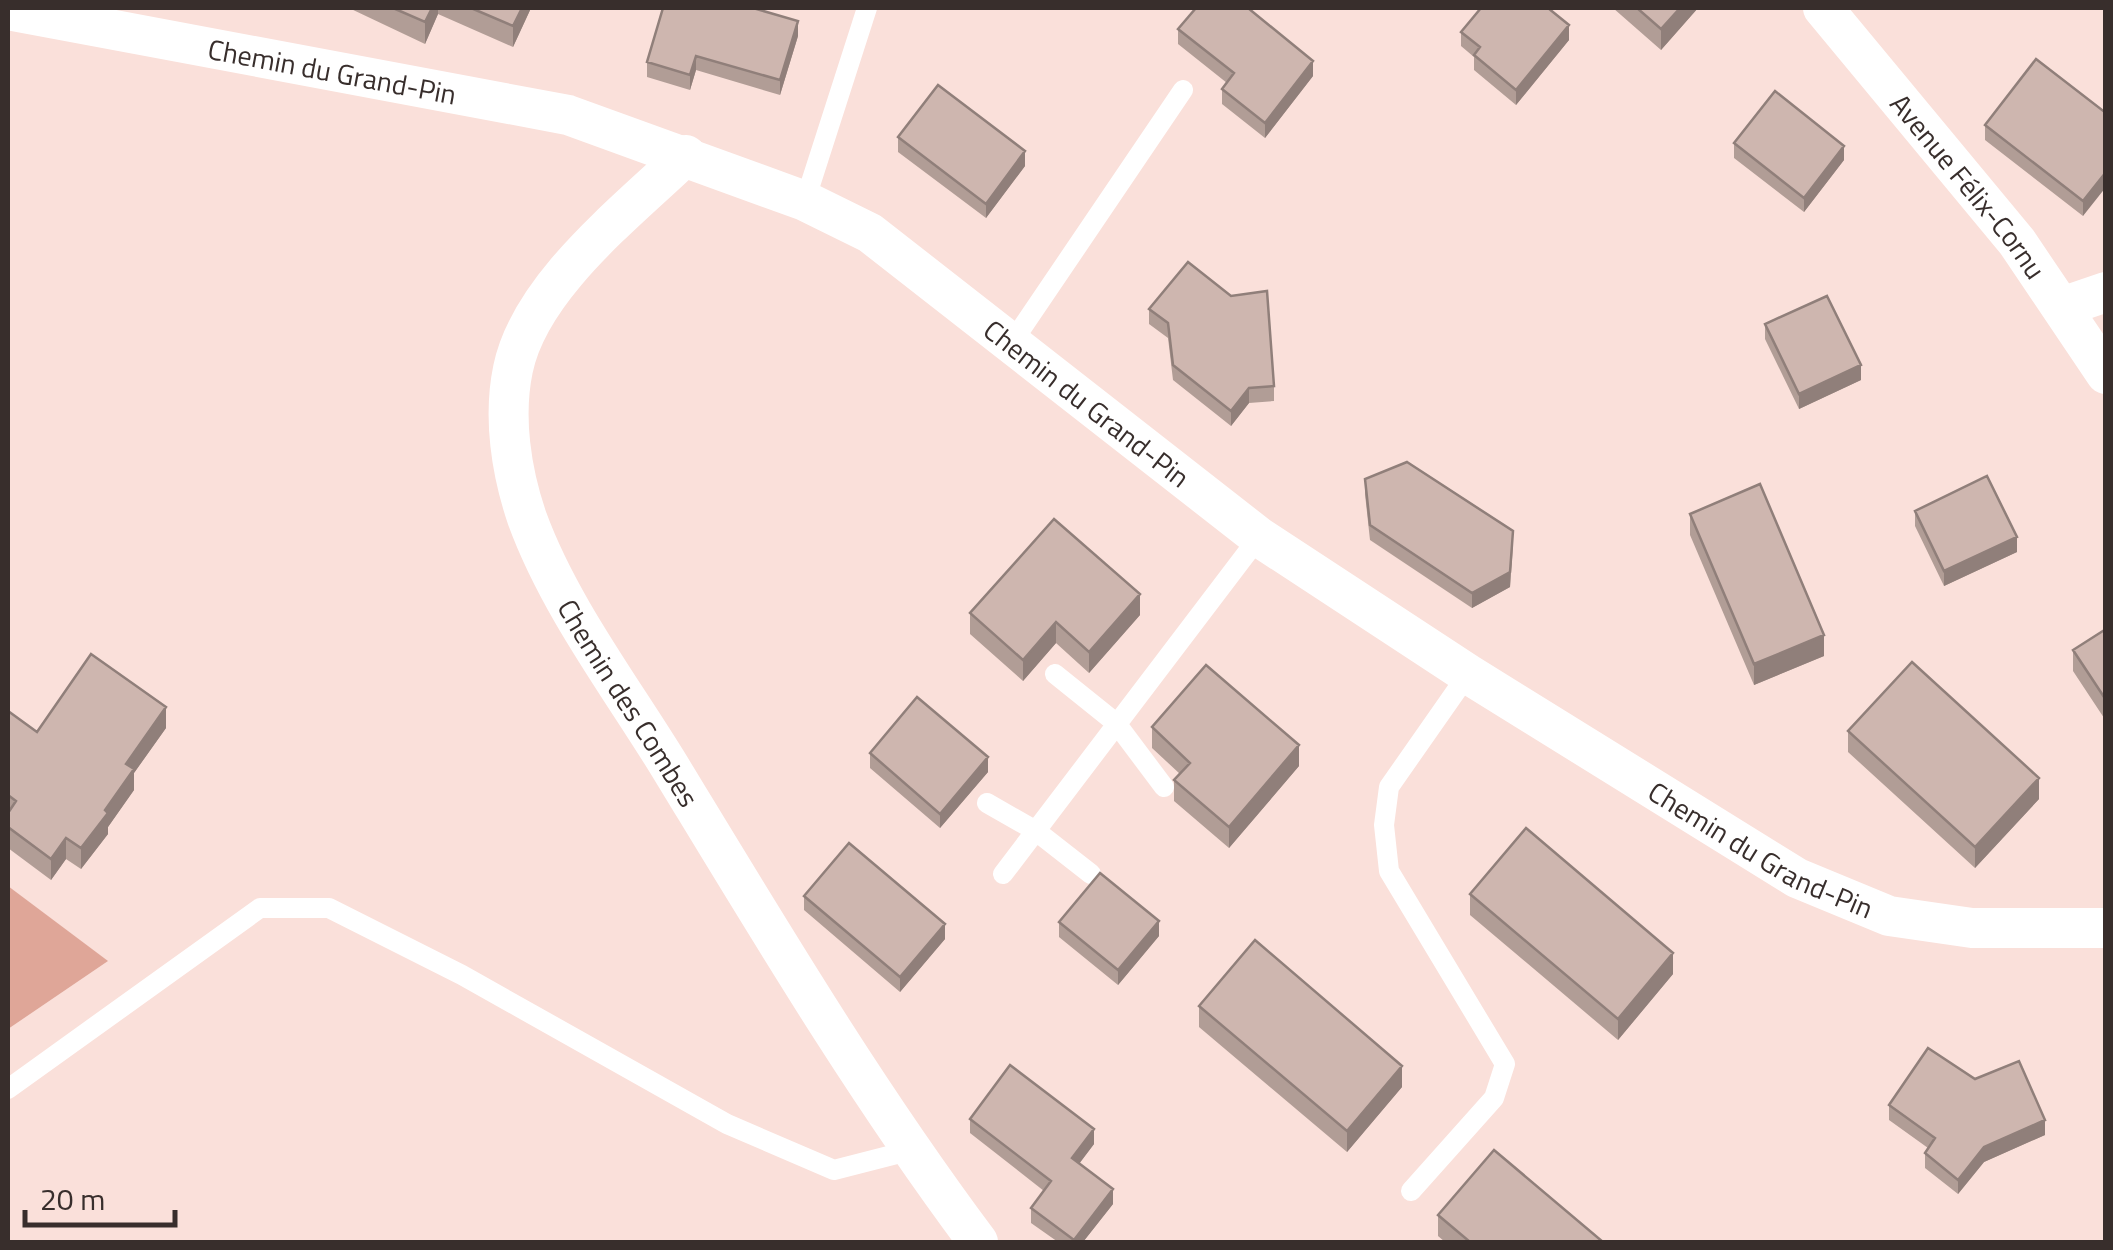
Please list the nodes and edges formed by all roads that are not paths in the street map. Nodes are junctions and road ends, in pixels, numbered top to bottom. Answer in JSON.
{"nodes":[{"id":1,"x":867,"y":8,"type":"edge"},
{"id":2,"x":1823,"y":8,"type":"edge"},
{"id":3,"x":8,"y":10,"type":"edge"},
{"id":4,"x":1183,"y":90,"type":"dead end"},
{"id":5,"x":686,"y":155,"type":"junction"},
{"id":6,"x":805,"y":201,"type":"junction"},
{"id":7,"x":2106,"y":292,"type":"edge"},
{"id":8,"x":2062,"y":307,"type":"junction"},
{"id":9,"x":1012,"y":344,"type":"junction"},
{"id":10,"x":2106,"y":374,"type":"edge"},
{"id":11,"x":1259,"y":537,"type":"junction"},
{"id":12,"x":1055,"y":674,"type":"dead end"},
{"id":13,"x":1468,"y":674,"type":"junction"},
{"id":14,"x":1116,"y":723,"type":"junction"},
{"id":15,"x":1164,"y":787,"type":"dead end"},
{"id":16,"x":987,"y":803,"type":"dead end"},
{"id":17,"x":1036,"y":831,"type":"junction"},
{"id":18,"x":1003,"y":874,"type":"dead end"},
{"id":19,"x":1091,"y":874,"type":"dead end"},
{"id":20,"x":2106,"y":928,"type":"edge"},
{"id":21,"x":8,"y":1089,"type":"edge"},
{"id":22,"x":912,"y":1150,"type":"junction"},
{"id":23,"x":1410,"y":1190,"type":"dead end"},
{"id":24,"x":978,"y":1242,"type":"edge"}],
"edges":[{"from":1,"to":6,"type":"lane"},
{"from":2,"to":8,"type":"street","name":"Avenue Félix-Cornu"},
{"from":3,"to":5,"type":"street","name":"Chemin du Grand-Pin"},
{"from":4,"to":9,"type":"lane"},
{"from":5,"to":6,"type":"street","name":"Chemin du Grand-Pin"},
{"from":5,"to":22,"type":"street","name":"Chemin des Combes"},
{"from":6,"to":9,"type":"street","name":"Chemin du Grand-Pin"},
{"from":7,"to":8,"type":"street"},
{"from":8,"to":10,"type":"street","name":"Avenue Félix-Cornu"},
{"from":9,"to":11,"type":"street","name":"Chemin du Grand-Pin"},
{"from":11,"to":13,"type":"street","name":"Chemin du Grand-Pin"},
{"from":11,"to":14,"type":"lane"},
{"from":12,"to":14,"type":"lane"},
{"from":13,"to":20,"type":"street","name":"Chemin du Grand-Pin"},
{"from":13,"to":23,"type":"lane"},
{"from":14,"to":15,"type":"lane"},
{"from":14,"to":17,"type":"lane"},
{"from":16,"to":17,"type":"lane"},
{"from":17,"to":18,"type":"lane"},
{"from":17,"to":19,"type":"lane"},
{"from":21,"to":22,"type":"lane"},
{"from":22,"to":24,"type":"street","name":"Chemin des Combes"}]}
